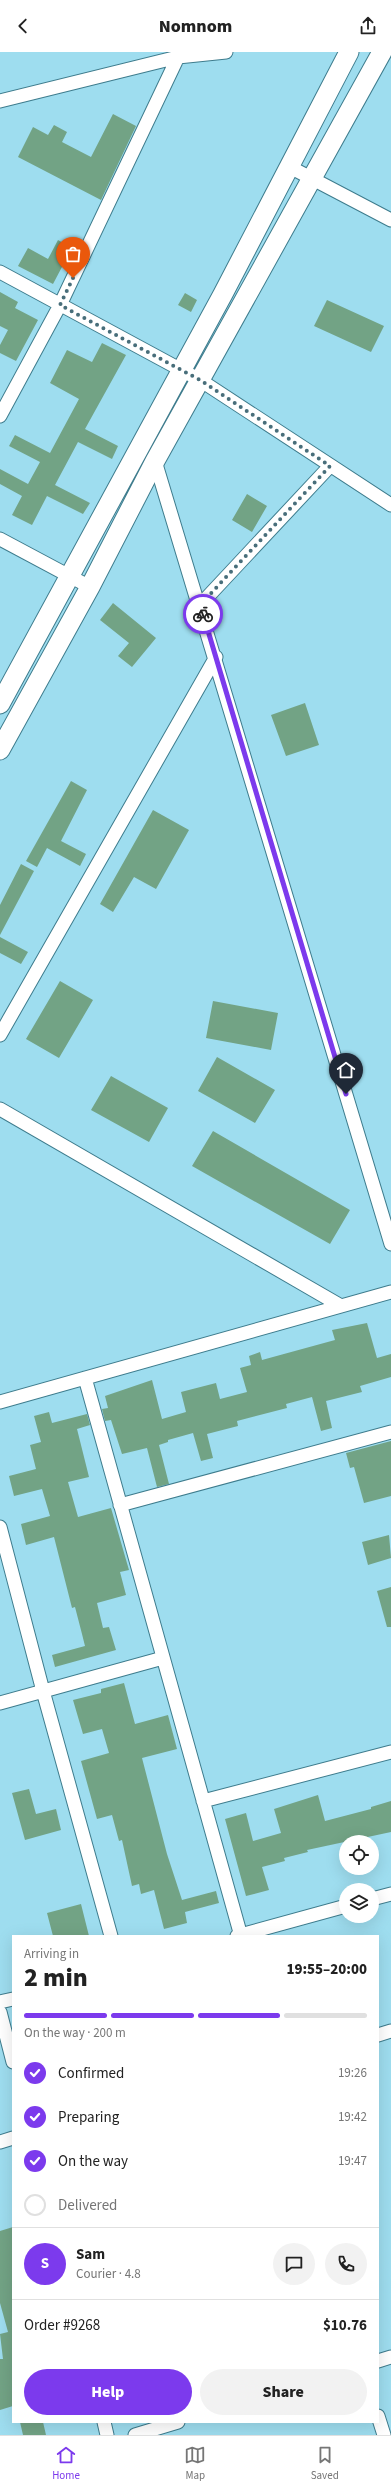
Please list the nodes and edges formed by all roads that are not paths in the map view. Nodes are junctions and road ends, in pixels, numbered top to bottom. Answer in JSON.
{"nodes":[{"id":1,"x":226,"y":52,"type":"edge"},
{"id":2,"x":349,"y":52,"type":"edge"},
{"id":3,"x":382,"y":52,"type":"edge"},
{"id":4,"x":178,"y":57,"type":"junction"},
{"id":5,"x":0,"y":101,"type":"edge"},
{"id":6,"x":288,"y":166,"type":"junction"},
{"id":7,"x":311,"y":180,"type":"junction"},
{"id":8,"x":391,"y":220,"type":"edge"},
{"id":9,"x":0,"y":272,"type":"edge"},
{"id":10,"x":60,"y":305,"type":"junction"},
{"id":11,"x":182,"y":370,"type":"junction"},
{"id":12,"x":200,"y":380,"type":"junction"},
{"id":13,"x":0,"y":416,"type":"edge"},
{"id":14,"x":155,"y":461,"type":"junction"},
{"id":15,"x":330,"y":466,"type":"junction"},
{"id":16,"x":391,"y":505,"type":"edge"},
{"id":17,"x":0,"y":538,"type":"edge"},
{"id":18,"x":71,"y":577,"type":"junction"},
{"id":19,"x":90,"y":586,"type":"junction"},
{"id":20,"x":200,"y":605,"type":"junction"},
{"id":21,"x":216,"y":657,"type":"junction"},
{"id":22,"x":0,"y":704,"type":"edge"},
{"id":23,"x":0,"y":750,"type":"edge"},
{"id":24,"x":0,"y":1035,"type":"edge"},
{"id":25,"x":0,"y":1110,"type":"edge"},
{"id":26,"x":391,"y":1244,"type":"edge"},
{"id":27,"x":391,"y":1292,"type":"edge"},
{"id":28,"x":341,"y":1306,"type":"junction"},
{"id":29,"x":84,"y":1378,"type":"junction"},
{"id":30,"x":0,"y":1402,"type":"edge"},
{"id":31,"x":391,"y":1432,"type":"edge"},
{"id":32,"x":120,"y":1505,"type":"junction"},
{"id":33,"x":0,"y":1527,"type":"edge"},
{"id":34,"x":163,"y":1658,"type":"junction"},
{"id":35,"x":43,"y":1691,"type":"junction"},
{"id":36,"x":0,"y":1703,"type":"edge"},
{"id":37,"x":391,"y":1752,"type":"edge"},
{"id":38,"x":203,"y":1801,"type":"junction"},
{"id":39,"x":391,"y":1894,"type":"edge"},
{"id":40,"x":379,"y":1897,"type":"edge"},
{"id":41,"x":339,"y":1908,"type":"edge"},
{"id":42,"x":111,"y":1935,"type":"edge"},
{"id":43,"x":240,"y":1935,"type":"edge"},
{"id":44,"x":244,"y":1935,"type":"edge"},
{"id":45,"x":12,"y":1999,"type":"edge"},
{"id":46,"x":0,"y":2002,"type":"edge"},
{"id":47,"x":0,"y":2012,"type":"edge"},
{"id":48,"x":391,"y":2031,"type":"edge"},
{"id":49,"x":379,"y":2035,"type":"edge"},
{"id":50,"x":12,"y":2058,"type":"edge"},
{"id":51,"x":12,"y":2138,"type":"edge"},
{"id":52,"x":0,"y":2142,"type":"edge"},
{"id":53,"x":391,"y":2357,"type":"edge"},
{"id":54,"x":379,"y":2361,"type":"edge"},
{"id":55,"x":379,"y":2419,"type":"edge"},
{"id":56,"x":104,"y":2423,"type":"edge"},
{"id":57,"x":175,"y":2423,"type":"edge"},
{"id":58,"x":107,"y":2435,"type":"edge"},
{"id":59,"x":135,"y":2435,"type":"edge"},
{"id":60,"x":384,"y":2435,"type":"edge"}],
"edges":[{"from":1,"to":4,"type":"street"},
{"from":2,"to":6,"type":"main road"},
{"from":3,"to":7,"type":"main road"},
{"from":4,"to":5,"type":"street"},
{"from":4,"to":10,"type":"street"},
{"from":6,"to":7,"type":"street"},
{"from":6,"to":11,"type":"main road"},
{"from":7,"to":8,"type":"street"},
{"from":7,"to":12,"type":"main road"},
{"from":9,"to":10,"type":"street"},
{"from":10,"to":11,"type":"street"},
{"from":10,"to":13,"type":"street"},
{"from":11,"to":12,"type":"street"},
{"from":11,"to":18,"type":"main road"},
{"from":12,"to":14,"type":"main road"},
{"from":12,"to":15,"type":"street"},
{"from":14,"to":19,"type":"main road"},
{"from":14,"to":20,"type":"street"},
{"from":15,"to":16,"type":"street"},
{"from":15,"to":20,"type":"street"},
{"from":17,"to":18,"type":"street"},
{"from":18,"to":19,"type":"street"},
{"from":18,"to":22,"type":"main road"},
{"from":19,"to":23,"type":"main road"},
{"from":20,"to":21,"type":"street"},
{"from":21,"to":24,"type":"street"},
{"from":21,"to":26,"type":"street"},
{"from":25,"to":28,"type":"street"},
{"from":27,"to":28,"type":"street"},
{"from":28,"to":29,"type":"street"},
{"from":29,"to":30,"type":"street"},
{"from":29,"to":32,"type":"street"},
{"from":31,"to":32,"type":"street"},
{"from":32,"to":34,"type":"street"},
{"from":33,"to":35,"type":"street"},
{"from":34,"to":35,"type":"street"},
{"from":34,"to":38,"type":"street"},
{"from":35,"to":36,"type":"street"},
{"from":35,"to":42,"type":"street"},
{"from":37,"to":38,"type":"street"},
{"from":38,"to":43,"type":"street"},
{"from":39,"to":40,"type":"street"},
{"from":41,"to":44,"type":"street"},
{"from":45,"to":46,"type":"street"},
{"from":47,"to":50,"type":"street"},
{"from":48,"to":49,"type":"street"},
{"from":51,"to":52,"type":"street"},
{"from":53,"to":54,"type":"street"},
{"from":55,"to":60,"type":"street"},
{"from":56,"to":58,"type":"street"},
{"from":57,"to":59,"type":"street"}]}
